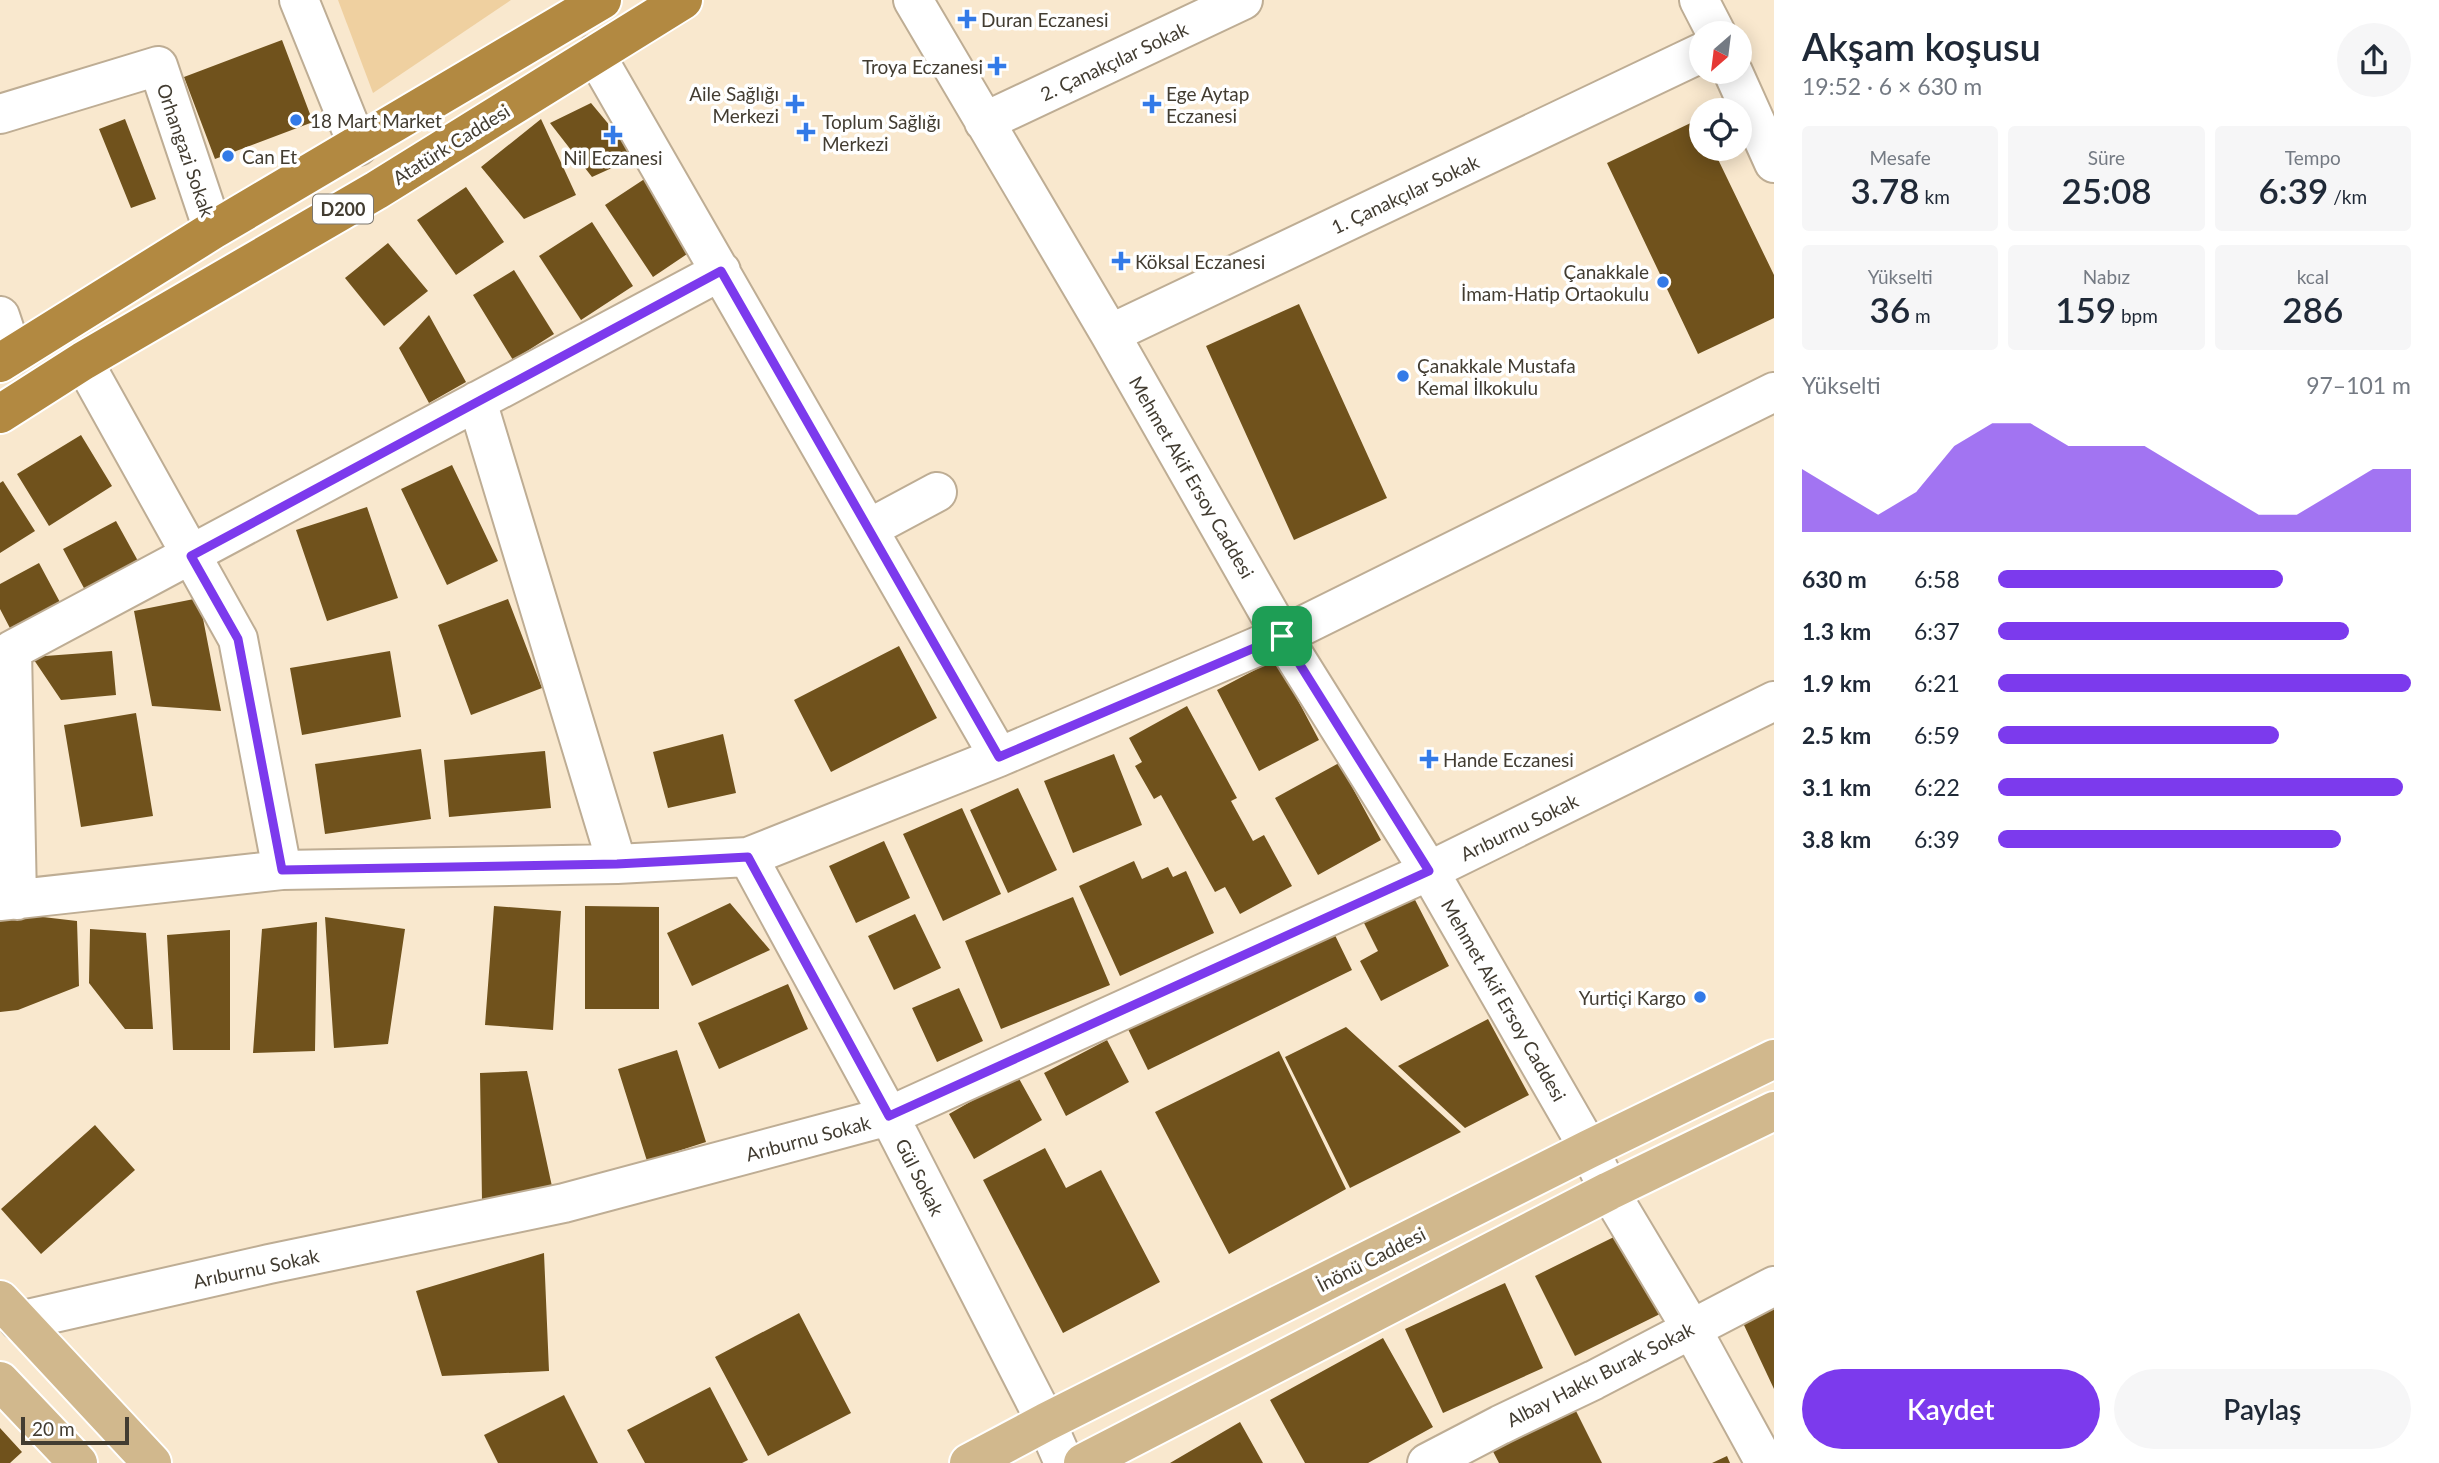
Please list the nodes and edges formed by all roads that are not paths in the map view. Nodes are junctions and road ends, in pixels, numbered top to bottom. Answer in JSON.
{"nodes":[{"id":1,"x":299,"y":0,"type":"edge"},
{"id":2,"x":602,"y":0,"type":"edge"},
{"id":3,"x":683,"y":0,"type":"edge"},
{"id":4,"x":914,"y":0,"type":"edge"},
{"id":5,"x":1243,"y":0,"type":"edge"},
{"id":6,"x":1699,"y":0,"type":"edge"},
{"id":7,"x":1710,"y":21,"type":"edge"},
{"id":8,"x":595,"y":54,"type":"junction"},
{"id":9,"x":1689,"y":59,"type":"edge"},
{"id":10,"x":1738,"y":84,"type":"edge"},
{"id":11,"x":0,"y":114,"type":"edge"},
{"id":12,"x":984,"y":122,"type":"junction"},
{"id":13,"x":358,"y":146,"type":"junction"},
{"id":14,"x":1774,"y":163,"type":"edge"},
{"id":15,"x":213,"y":230,"type":"junction"},
{"id":16,"x":721,"y":271,"type":"junction"},
{"id":17,"x":0,"y":316,"type":"edge"},
{"id":18,"x":1110,"y":334,"type":"junction"},
{"id":19,"x":7,"y":359,"type":"edge"},
{"id":20,"x":83,"y":361,"type":"junction"},
{"id":21,"x":1774,"y":392,"type":"edge"},
{"id":22,"x":477,"y":401,"type":"junction"},
{"id":23,"x":0,"y":414,"type":"edge"},
{"id":24,"x":937,"y":492,"type":"dead end"},
{"id":25,"x":868,"y":529,"type":"junction"},
{"id":26,"x":191,"y":556,"type":"junction"},
{"id":27,"x":1282,"y":636,"type":"junction"},
{"id":28,"x":1774,"y":701,"type":"edge"},
{"id":29,"x":999,"y":757,"type":"junction"},
{"id":30,"x":748,"y":857,"type":"junction"},
{"id":31,"x":617,"y":864,"type":"junction"},
{"id":32,"x":282,"y":870,"type":"junction"},
{"id":33,"x":1429,"y":871,"type":"junction"},
{"id":34,"x":9,"y":900,"type":"edge"},
{"id":35,"x":1774,"y":1059,"type":"edge"},
{"id":36,"x":1774,"y":1111,"type":"edge"},
{"id":37,"x":889,"y":1116,"type":"junction"},
{"id":38,"x":1589,"y":1149,"type":"junction"},
{"id":39,"x":1609,"y":1191,"type":"junction"},
{"id":40,"x":1774,"y":1286,"type":"edge"},
{"id":41,"x":10,"y":1311,"type":"edge"},
{"id":42,"x":1691,"y":1328,"type":"junction"},
{"id":43,"x":0,"y":1381,"type":"edge"},
{"id":44,"x":1046,"y":1422,"type":"junction"},
{"id":45,"x":78,"y":1463,"type":"edge"},
{"id":46,"x":152,"y":1463,"type":"edge"},
{"id":47,"x":969,"y":1463,"type":"edge"},
{"id":48,"x":1064,"y":1463,"type":"edge"},
{"id":49,"x":1083,"y":1463,"type":"edge"},
{"id":50,"x":1427,"y":1463,"type":"edge"},
{"id":51,"x":1765,"y":1463,"type":"edge"}],
"edges":[{"from":1,"to":13,"type":"street"},
{"from":2,"to":13,"type":"highway","number":"D200"},
{"from":3,"to":8,"type":"highway","name":"Atatürk Caddesi","number":"D200"},
{"from":4,"to":12,"type":"street","name":"Mehmet Akif Ersoy Caddesi"},
{"from":5,"to":12,"type":"street","name":"2. Çanakçılar Sokak"},
{"from":6,"to":7,"type":"street"},
{"from":8,"to":16,"type":"street"},
{"from":8,"to":20,"type":"highway","name":"Atatürk Caddesi","number":"D200"},
{"from":9,"to":18,"type":"street","name":"1. Çanakçılar Sokak"},
{"from":10,"to":14,"type":"street"},
{"from":11,"to":15,"type":"street","name":"Orhangazi Sokak"},
{"from":12,"to":18,"type":"street","name":"Mehmet Akif Ersoy Caddesi"},
{"from":13,"to":15,"type":"highway","number":"D200"},
{"from":15,"to":19,"type":"highway","number":"D200"},
{"from":16,"to":22,"type":"street"},
{"from":16,"to":25,"type":"street"},
{"from":17,"to":19,"type":"street"},
{"from":18,"to":27,"type":"street","name":"Mehmet Akif Ersoy Caddesi"},
{"from":20,"to":23,"type":"highway","name":"Atatürk Caddesi","number":"D200"},
{"from":20,"to":26,"type":"street"},
{"from":21,"to":27,"type":"street"},
{"from":22,"to":26,"type":"street"},
{"from":22,"to":31,"type":"street"},
{"from":24,"to":25,"type":"street"},
{"from":25,"to":29,"type":"street"},
{"from":26,"to":32,"type":"street"},
{"from":26,"to":34,"type":"street"},
{"from":27,"to":29,"type":"street"},
{"from":27,"to":33,"type":"street","name":"Mehmet Akif Ersoy Caddesi"},
{"from":28,"to":33,"type":"street","name":"Arıburnu Sokak"},
{"from":29,"to":30,"type":"street"},
{"from":30,"to":31,"type":"street"},
{"from":30,"to":37,"type":"street","name":"Gül Sokak"},
{"from":31,"to":32,"type":"street"},
{"from":32,"to":34,"type":"street"},
{"from":33,"to":37,"type":"street","name":"Arıburnu Sokak"},
{"from":33,"to":38,"type":"street","name":"Mehmet Akif Ersoy Caddesi"},
{"from":35,"to":38,"type":"main road","name":"İnönü Caddesi"},
{"from":36,"to":39,"type":"main road"},
{"from":37,"to":41,"type":"street","name":"Arıburnu Sokak"},
{"from":37,"to":44,"type":"street","name":"Gül Sokak"},
{"from":38,"to":39,"type":"street","name":"Mehmet Akif Ersoy Caddesi"},
{"from":38,"to":44,"type":"main road","name":"İnönü Caddesi"},
{"from":39,"to":42,"type":"street","name":"Mehmet Akif Ersoy Caddesi"},
{"from":39,"to":49,"type":"main road"},
{"from":40,"to":42,"type":"street","name":"Albay Hakkı Burak Sokak"},
{"from":41,"to":46,"type":"main road"},
{"from":42,"to":50,"type":"street","name":"Albay Hakkı Burak Sokak"},
{"from":42,"to":51,"type":"street","name":"Mehmet Akif Ersoy Caddesi"},
{"from":43,"to":45,"type":"main road"},
{"from":44,"to":47,"type":"main road","name":"İnönü Caddesi"},
{"from":44,"to":48,"type":"street","name":"Gül Sokak"}]}
